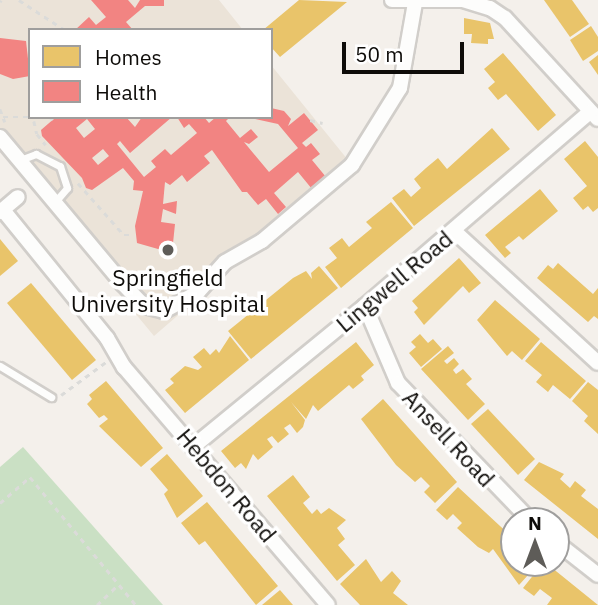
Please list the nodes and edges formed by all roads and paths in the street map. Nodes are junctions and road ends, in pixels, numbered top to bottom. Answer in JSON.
{"nodes":[{"id":1,"x":19,"y":0,"type":"edge"},
{"id":2,"x":393,"y":0,"type":"edge"},
{"id":3,"x":415,"y":3,"type":"junction"},
{"id":4,"x":62,"y":28,"type":"edge"},
{"id":5,"x":594,"y":116,"type":"edge"},
{"id":6,"x":3,"y":117,"type":"dead end"},
{"id":7,"x":28,"y":119,"type":"edge"},
{"id":8,"x":36,"y":119,"type":"edge"},
{"id":9,"x":310,"y":120,"type":"dead end"},
{"id":10,"x":323,"y":122,"type":"dead end"},
{"id":11,"x":0,"y":137,"type":"edge"},
{"id":12,"x":53,"y":153,"type":"dead end"},
{"id":13,"x":19,"y":161,"type":"junction"},
{"id":14,"x":75,"y":180,"type":"dead end"},
{"id":15,"x":18,"y":197,"type":"dead end"},
{"id":16,"x":55,"y":202,"type":"junction"},
{"id":17,"x":1,"y":211,"type":"edge"},
{"id":18,"x":454,"y":231,"type":"junction"},
{"id":19,"x":134,"y":235,"type":"dead end"},
{"id":20,"x":365,"y":306,"type":"junction"},
{"id":21,"x":116,"y":353,"type":"junction"},
{"id":22,"x":598,"y":363,"type":"edge"},
{"id":23,"x":0,"y":366,"type":"edge"},
{"id":24,"x":51,"y":397,"type":"joint"},
{"id":25,"x":194,"y":446,"type":"junction"},
{"id":26,"x":0,"y":502,"type":"edge"},
{"id":27,"x":518,"y":507,"type":"edge"},
{"id":28,"x":570,"y":553,"type":"edge"},
{"id":29,"x":598,"y":575,"type":"edge"},
{"id":30,"x":119,"y":584,"type":"junction"},
{"id":31,"x":97,"y":605,"type":"edge"},
{"id":32,"x":136,"y":605,"type":"edge"},
{"id":33,"x":328,"y":605,"type":"edge"}],
"edges":[{"from":1,"to":4,"type":"path"},
{"from":2,"to":3,"type":"street"},
{"from":3,"to":5,"type":"street"},
{"from":3,"to":16,"type":"street"},
{"from":5,"to":18,"type":"street","name":"Lingwell Road"},
{"from":6,"to":7,"type":"path"},
{"from":8,"to":12,"type":"path"},
{"from":9,"to":10,"type":"path"},
{"from":11,"to":13,"type":"street"},
{"from":13,"to":16,"type":"street"},
{"from":13,"to":16,"type":"lane"},
{"from":14,"to":19,"type":"path"},
{"from":15,"to":17,"type":"street"},
{"from":17,"to":21,"type":"street","name":"Hebdon Road"},
{"from":18,"to":20,"type":"street","name":"Lingwell Road"},
{"from":18,"to":22,"type":"street"},
{"from":20,"to":25,"type":"street","name":"Lingwell Road"},
{"from":20,"to":27,"type":"street","name":"Ansell Road"},
{"from":21,"to":24,"type":"path"},
{"from":21,"to":25,"type":"street","name":"Hebdon Road"},
{"from":23,"to":24,"type":"lane"},
{"from":25,"to":33,"type":"street","name":"Hebdon Road"},
{"from":26,"to":30,"type":"path"},
{"from":28,"to":29,"type":"street"},
{"from":30,"to":31,"type":"path"},
{"from":30,"to":32,"type":"path"}]}
